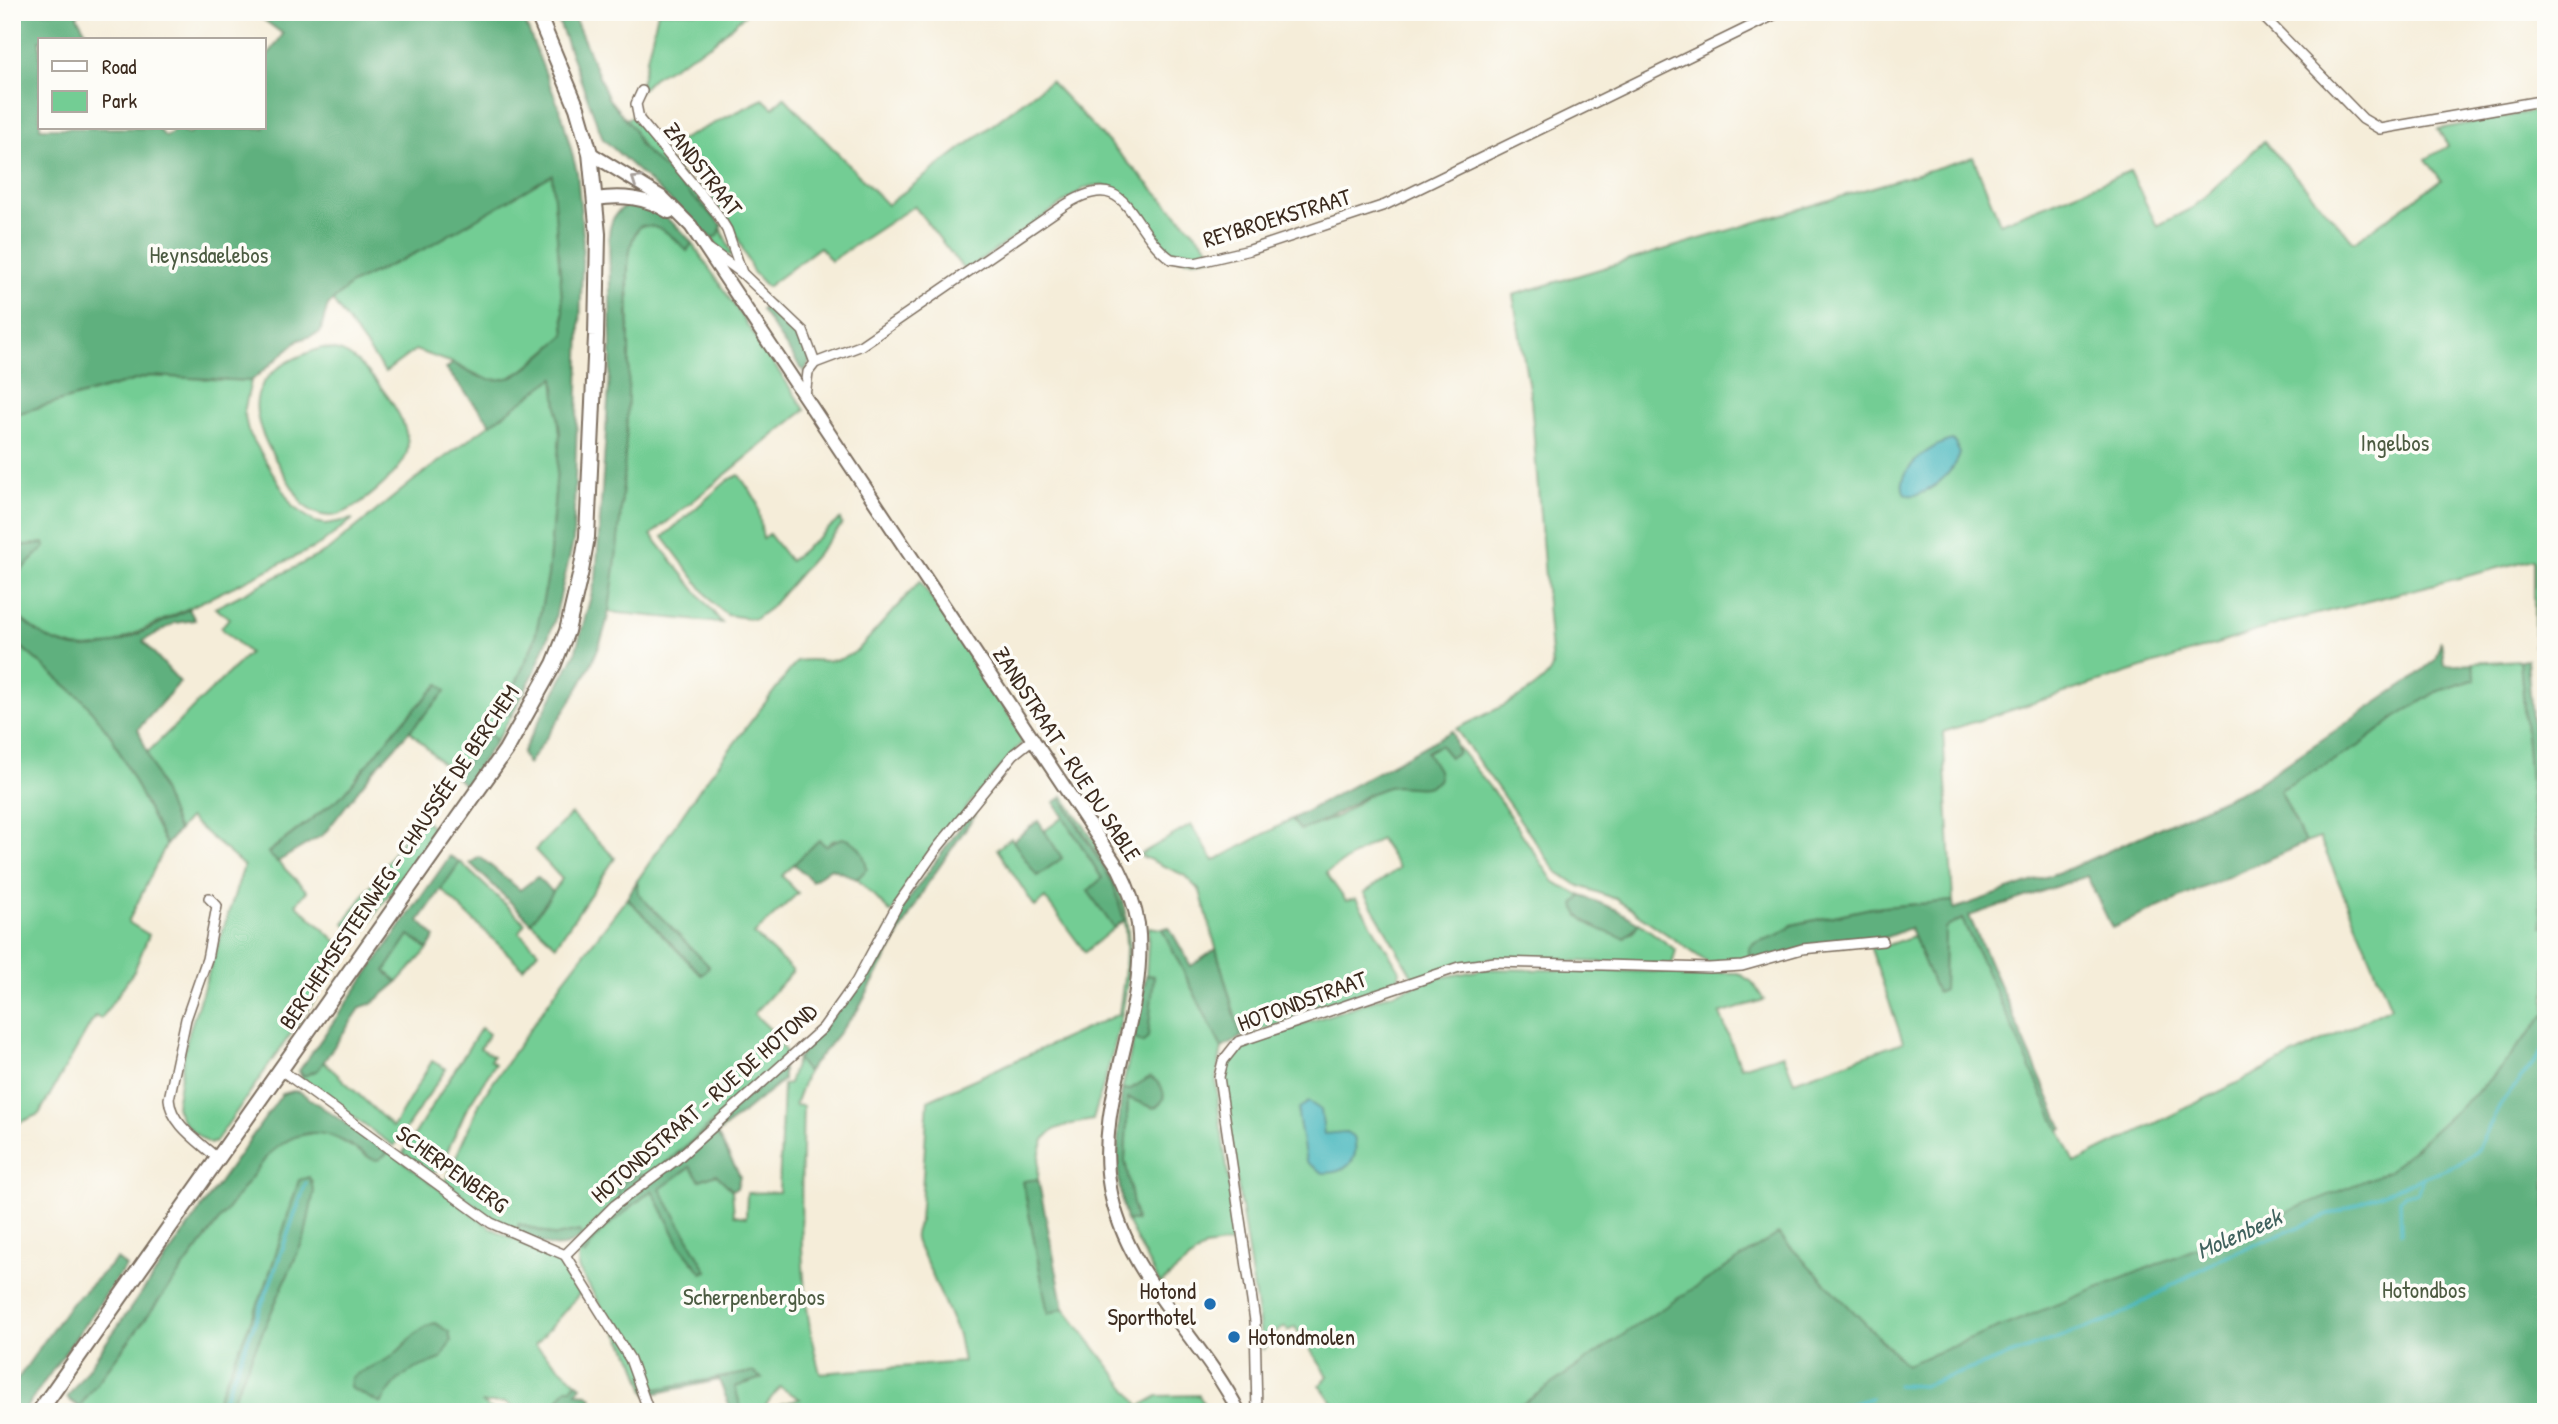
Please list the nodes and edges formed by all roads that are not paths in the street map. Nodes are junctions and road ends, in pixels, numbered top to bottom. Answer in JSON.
{"nodes":[{"id":1,"x":537,"y":12,"type":"edge"},
{"id":2,"x":1780,"y":12,"type":"edge"},
{"id":3,"x":2259,"y":12,"type":"edge"},
{"id":4,"x":642,"y":91,"type":"dead end"},
{"id":5,"x":2546,"y":100,"type":"edge"},
{"id":6,"x":590,"y":153,"type":"junction"},
{"id":7,"x":595,"y":199,"type":"junction"},
{"id":8,"x":702,"y":243,"type":"junction"},
{"id":9,"x":742,"y":273,"type":"junction"},
{"id":10,"x":814,"y":363,"type":"junction"},
{"id":11,"x":805,"y":396,"type":"junction"},
{"id":12,"x":1034,"y":738,"type":"junction"},
{"id":13,"x":209,"y":898,"type":"dead end"},
{"id":14,"x":1883,"y":942,"type":"dead end"},
{"id":15,"x":281,"y":1070,"type":"junction"},
{"id":16,"x":218,"y":1159,"type":"junction"},
{"id":17,"x":565,"y":1255,"type":"junction"},
{"id":18,"x":39,"y":1412,"type":"edge"},
{"id":19,"x":649,"y":1412,"type":"edge"},
{"id":20,"x":1239,"y":1412,"type":"edge"},
{"id":21,"x":1257,"y":1412,"type":"edge"}],
"edges":[{"from":1,"to":6,"type":"main road","name":"BERCHEMSESTEENWEG - CHAUSSÉE DE BERCHEM"},
{"from":2,"to":10,"type":"street","name":"REYBROEKSTRAAT"},
{"from":3,"to":5,"type":"street"},
{"from":4,"to":9,"type":"street","name":"ZANDSTRAAT"},
{"from":6,"to":7,"type":"main road","name":"BERCHEMSESTEENWEG - CHAUSSÉE DE BERCHEM"},
{"from":8,"to":6,"type":"main road","name":"ZANDSTRAAT - RUE DU SABLE","one_way":true},
{"from":7,"to":8,"type":"main road","name":"ZANDSTRAAT - RUE DU SABLE"},
{"from":7,"to":15,"type":"main road","name":"BERCHEMSESTEENWEG - CHAUSSÉE DE BERCHEM"},
{"from":8,"to":9,"type":"street","name":"ZANDSTRAAT"},
{"from":8,"to":11,"type":"main road","name":"ZANDSTRAAT - RUE DU SABLE"},
{"from":9,"to":10,"type":"street","name":"ZANDSTRAAT"},
{"from":10,"to":11,"type":"street"},
{"from":11,"to":12,"type":"main road","name":"ZANDSTRAAT - RUE DU SABLE"},
{"from":12,"to":17,"type":"street","name":"HOTONDSTRAAT - RUE DE HOTOND"},
{"from":12,"to":20,"type":"main road","name":"ZANDSTRAAT - RUE DU SABLE"},
{"from":13,"to":16,"type":"street"},
{"from":14,"to":21,"type":"street","name":"HOTONDSTRAAT"},
{"from":15,"to":16,"type":"main road","name":"BERCHEMSESTEENWEG - CHAUSSÉE DE BERCHEM"},
{"from":15,"to":17,"type":"street","name":"SCHERPENBERG"},
{"from":16,"to":18,"type":"main road","name":"BERCHEMSESTEENWEG - CHAUSSÉE DE BERCHEM"},
{"from":17,"to":19,"type":"street"}]}
